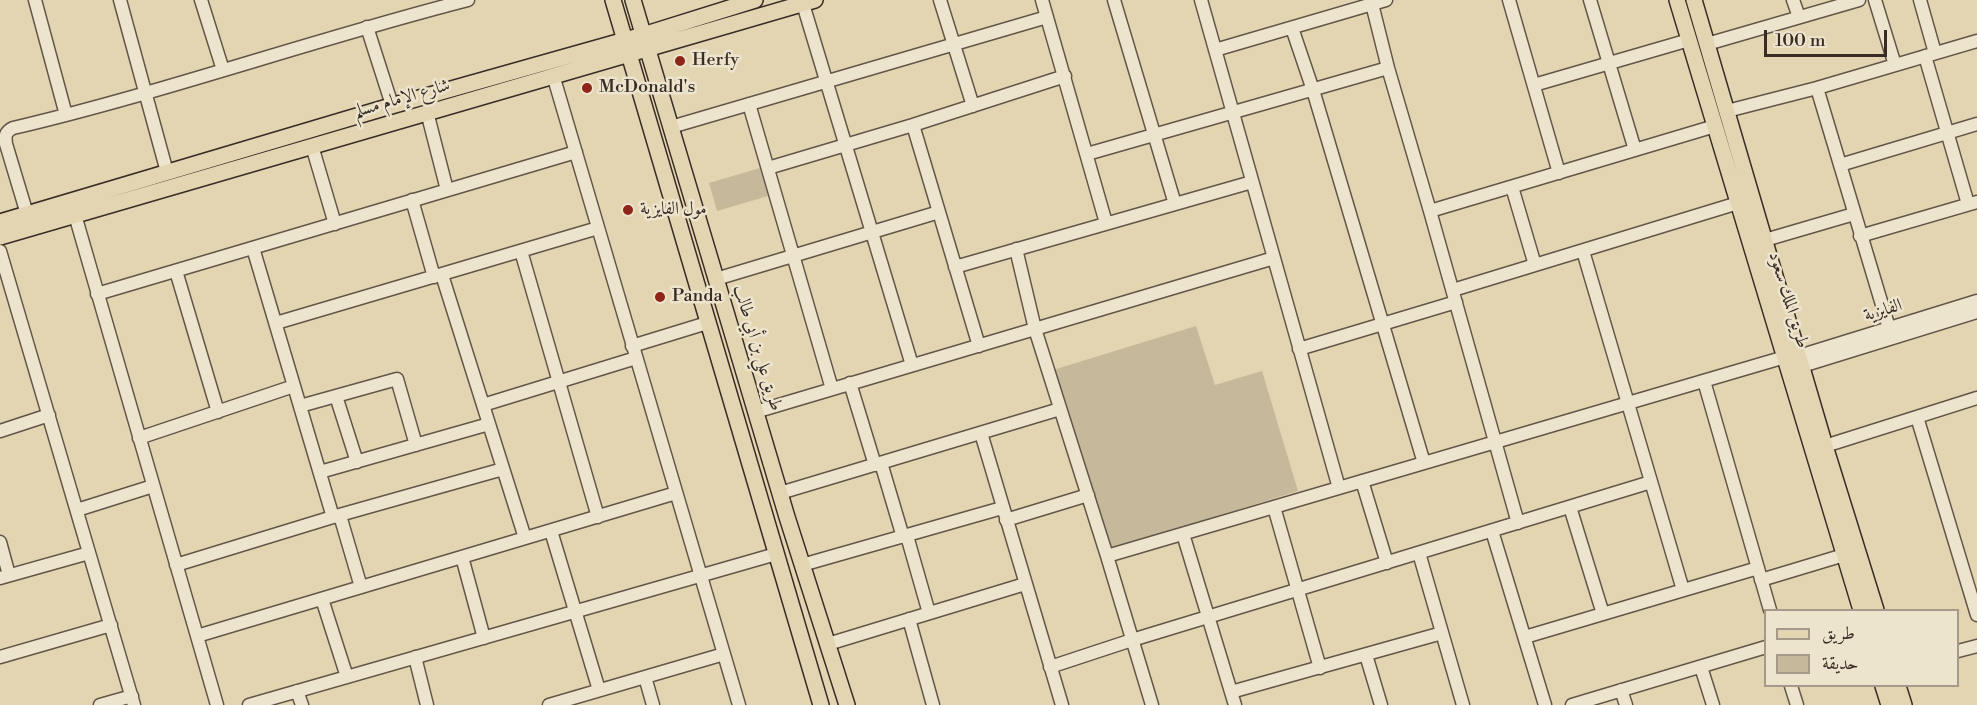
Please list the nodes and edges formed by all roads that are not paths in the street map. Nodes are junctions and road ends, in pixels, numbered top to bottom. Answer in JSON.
{"nodes":[{"id":1,"x":35,"y":0,"type":"edge"},
{"id":2,"x":120,"y":0,"type":"edge"},
{"id":3,"x":201,"y":0,"type":"edge"},
{"id":4,"x":468,"y":0,"type":"edge"},
{"id":5,"x":613,"y":0,"type":"edge"},
{"id":6,"x":633,"y":0,"type":"edge"},
{"id":7,"x":755,"y":0,"type":"edge"},
{"id":8,"x":940,"y":0,"type":"edge"},
{"id":9,"x":1042,"y":0,"type":"edge"},
{"id":10,"x":1114,"y":0,"type":"edge"},
{"id":11,"x":1201,"y":0,"type":"edge"},
{"id":12,"x":1386,"y":0,"type":"edge"},
{"id":13,"x":1509,"y":0,"type":"edge"},
{"id":14,"x":1590,"y":0,"type":"edge"},
{"id":15,"x":1677,"y":0,"type":"edge"},
{"id":16,"x":1694,"y":0,"type":"edge"},
{"id":17,"x":1793,"y":0,"type":"edge"},
{"id":18,"x":1859,"y":0,"type":"edge"},
{"id":19,"x":1875,"y":0,"type":"edge"},
{"id":20,"x":1920,"y":0,"type":"edge"},
{"id":21,"x":809,"y":2,"type":"edge"},
{"id":22,"x":444,"y":3,"type":"edge"},
{"id":23,"x":1372,"y":4,"type":"junction"},
{"id":24,"x":721,"y":5,"type":"edge"},
{"id":25,"x":1047,"y":16,"type":"junction"},
{"id":26,"x":1798,"y":17,"type":"junction"},
{"id":27,"x":367,"y":27,"type":"junction"},
{"id":28,"x":1292,"y":28,"type":"junction"},
{"id":29,"x":1689,"y":40,"type":"junction"},
{"id":30,"x":1977,"y":41,"type":"edge"},
{"id":31,"x":645,"y":42,"type":"junction"},
{"id":32,"x":953,"y":44,"type":"junction"},
{"id":33,"x":1707,"y":44,"type":"junction"},
{"id":34,"x":627,"y":47,"type":"junction"},
{"id":35,"x":1215,"y":51,"type":"junction"},
{"id":36,"x":1930,"y":55,"type":"junction"},
{"id":37,"x":1609,"y":63,"type":"junction"},
{"id":38,"x":1895,"y":65,"type":"junction"},
{"id":39,"x":1388,"y":68,"type":"junction"},
{"id":40,"x":223,"y":69,"type":"junction"},
{"id":41,"x":553,"y":75,"type":"junction"},
{"id":42,"x":1065,"y":76,"type":"junction"},
{"id":43,"x":826,"y":82,"type":"junction"},
{"id":44,"x":1534,"y":85,"type":"junction"},
{"id":45,"x":1817,"y":88,"type":"junction"},
{"id":46,"x":1313,"y":90,"type":"junction"},
{"id":47,"x":146,"y":94,"type":"junction"},
{"id":48,"x":749,"y":104,"type":"junction"},
{"id":49,"x":393,"y":105,"type":"junction"},
{"id":50,"x":973,"y":106,"type":"junction"},
{"id":51,"x":1727,"y":111,"type":"junction"},
{"id":52,"x":427,"y":112,"type":"junction"},
{"id":53,"x":1233,"y":112,"type":"junction"},
{"id":54,"x":66,"y":116,"type":"junction"},
{"id":55,"x":1977,"y":124,"type":"edge"},
{"id":56,"x":913,"y":125,"type":"junction"},
{"id":57,"x":1715,"y":126,"type":"junction"},
{"id":58,"x":671,"y":127,"type":"junction"},
{"id":59,"x":1948,"y":132,"type":"junction"},
{"id":60,"x":1155,"y":135,"type":"junction"},
{"id":61,"x":845,"y":145,"type":"junction"},
{"id":62,"x":312,"y":146,"type":"junction"},
{"id":63,"x":1635,"y":150,"type":"junction"},
{"id":64,"x":576,"y":152,"type":"junction"},
{"id":65,"x":1087,"y":154,"type":"junction"},
{"id":66,"x":1840,"y":165,"type":"junction"},
{"id":67,"x":768,"y":168,"type":"junction"},
{"id":68,"x":167,"y":172,"type":"junction"},
{"id":69,"x":1559,"y":173,"type":"junction"},
{"id":70,"x":1252,"y":182,"type":"junction"},
{"id":71,"x":1512,"y":187,"type":"junction"},
{"id":72,"x":447,"y":190,"type":"junction"},
{"id":73,"x":412,"y":200,"type":"junction"},
{"id":74,"x":1738,"y":203,"type":"junction"},
{"id":75,"x":1973,"y":203,"type":"edge"},
{"id":76,"x":1175,"y":204,"type":"junction"},
{"id":77,"x":1430,"y":211,"type":"junction"},
{"id":78,"x":939,"y":212,"type":"junction"},
{"id":79,"x":27,"y":214,"type":"junction"},
{"id":80,"x":1854,"y":214,"type":"junction"},
{"id":81,"x":75,"y":215,"type":"junction"},
{"id":82,"x":0,"y":222,"type":"edge"},
{"id":83,"x":334,"y":224,"type":"junction"},
{"id":84,"x":1106,"y":224,"type":"junction"},
{"id":85,"x":598,"y":228,"type":"junction"},
{"id":86,"x":871,"y":231,"type":"junction"},
{"id":87,"x":1860,"y":236,"type":"junction"},
{"id":88,"x":0,"y":237,"type":"edge"},
{"id":89,"x":1765,"y":240,"type":"junction"},
{"id":90,"x":253,"y":248,"type":"junction"},
{"id":91,"x":1016,"y":249,"type":"junction"},
{"id":92,"x":0,"y":251,"type":"edge"},
{"id":93,"x":521,"y":251,"type":"junction"},
{"id":94,"x":1582,"y":251,"type":"junction"},
{"id":95,"x":794,"y":256,"type":"junction"},
{"id":96,"x":1274,"y":258,"type":"junction"},
{"id":97,"x":1534,"y":265,"type":"junction"},
{"id":98,"x":955,"y":267,"type":"junction"},
{"id":99,"x":176,"y":271,"type":"junction"},
{"id":100,"x":438,"y":276,"type":"junction"},
{"id":101,"x":716,"y":279,"type":"junction"},
{"id":102,"x":98,"y":294,"type":"junction"},
{"id":103,"x":1455,"y":296,"type":"junction"},
{"id":104,"x":1977,"y":302,"type":"edge"},
{"id":105,"x":1977,"y":312,"type":"edge"},
{"id":106,"x":276,"y":323,"type":"junction"},
{"id":107,"x":707,"y":323,"type":"junction"},
{"id":108,"x":1382,"y":325,"type":"junction"},
{"id":109,"x":1889,"y":328,"type":"junction"},
{"id":110,"x":1035,"y":330,"type":"junction"},
{"id":111,"x":979,"y":346,"type":"junction"},
{"id":112,"x":1299,"y":349,"type":"junction"},
{"id":113,"x":634,"y":352,"type":"junction"},
{"id":114,"x":1795,"y":360,"type":"junction"},
{"id":115,"x":912,"y":365,"type":"junction"},
{"id":116,"x":1704,"y":381,"type":"junction"},
{"id":117,"x":559,"y":382,"type":"junction"},
{"id":118,"x":850,"y":383,"type":"junction"},
{"id":119,"x":294,"y":386,"type":"junction"},
{"id":120,"x":832,"y":389,"type":"junction"},
{"id":121,"x":336,"y":396,"type":"junction"},
{"id":122,"x":1977,"y":398,"type":"edge"},
{"id":123,"x":1628,"y":404,"type":"junction"},
{"id":124,"x":483,"y":405,"type":"junction"},
{"id":125,"x":300,"y":406,"type":"junction"},
{"id":126,"x":1060,"y":410,"type":"junction"},
{"id":127,"x":755,"y":411,"type":"junction"},
{"id":128,"x":218,"y":412,"type":"junction"},
{"id":129,"x":49,"y":415,"type":"junction"},
{"id":130,"x":1917,"y":417,"type":"junction"},
{"id":131,"x":489,"y":424,"type":"junction"},
{"id":132,"x":0,"y":431,"type":"edge"},
{"id":133,"x":981,"y":433,"type":"junction"},
{"id":134,"x":139,"y":438,"type":"junction"},
{"id":135,"x":1496,"y":442,"type":"junction"},
{"id":136,"x":416,"y":445,"type":"junction"},
{"id":137,"x":1825,"y":446,"type":"junction"},
{"id":138,"x":357,"y":462,"type":"junction"},
{"id":139,"x":1424,"y":463,"type":"junction"},
{"id":140,"x":878,"y":464,"type":"junction"},
{"id":141,"x":503,"y":469,"type":"junction"},
{"id":142,"x":320,"y":472,"type":"junction"},
{"id":143,"x":1362,"y":482,"type":"junction"},
{"id":144,"x":1651,"y":482,"type":"junction"},
{"id":145,"x":153,"y":486,"type":"junction"},
{"id":146,"x":1339,"y":488,"type":"junction"},
{"id":147,"x":676,"y":493,"type":"junction"},
{"id":148,"x":780,"y":493,"type":"junction"},
{"id":149,"x":1088,"y":495,"type":"junction"},
{"id":150,"x":1274,"y":507,"type":"junction"},
{"id":151,"x":1570,"y":507,"type":"junction"},
{"id":152,"x":77,"y":510,"type":"junction"},
{"id":153,"x":1004,"y":514,"type":"junction"},
{"id":154,"x":336,"y":516,"type":"junction"},
{"id":155,"x":598,"y":517,"type":"junction"},
{"id":156,"x":1518,"y":523,"type":"junction"},
{"id":157,"x":551,"y":531,"type":"junction"},
{"id":158,"x":1492,"y":531,"type":"junction"},
{"id":159,"x":1183,"y":534,"type":"junction"},
{"id":160,"x":905,"y":537,"type":"junction"},
{"id":161,"x":525,"y":538,"type":"junction"},
{"id":162,"x":0,"y":542,"type":"edge"},
{"id":163,"x":89,"y":553,"type":"junction"},
{"id":164,"x":1419,"y":553,"type":"junction"},
{"id":165,"x":776,"y":554,"type":"junction"},
{"id":166,"x":1844,"y":555,"type":"junction"},
{"id":167,"x":1107,"y":556,"type":"junction"},
{"id":168,"x":462,"y":557,"type":"junction"},
{"id":169,"x":1387,"y":562,"type":"junction"},
{"id":170,"x":176,"y":565,"type":"junction"},
{"id":171,"x":802,"y":565,"type":"junction"},
{"id":172,"x":1759,"y":574,"type":"junction"},
{"id":173,"x":700,"y":576,"type":"junction"},
{"id":174,"x":5,"y":577,"type":"edge"},
{"id":175,"x":1025,"y":584,"type":"junction"},
{"id":176,"x":361,"y":587,"type":"junction"},
{"id":177,"x":1298,"y":590,"type":"junction"},
{"id":178,"x":1683,"y":590,"type":"junction"},
{"id":179,"x":322,"y":599,"type":"junction"},
{"id":180,"x":1770,"y":609,"type":"edge"},
{"id":181,"x":1861,"y":609,"type":"edge"},
{"id":182,"x":1876,"y":609,"type":"edge"},
{"id":183,"x":575,"y":612,"type":"junction"},
{"id":184,"x":929,"y":613,"type":"junction"},
{"id":185,"x":1603,"y":614,"type":"junction"},
{"id":186,"x":1977,"y":615,"type":"edge"},
{"id":187,"x":1208,"y":617,"type":"junction"},
{"id":188,"x":909,"y":619,"type":"junction"},
{"id":189,"x":111,"y":625,"type":"junction"},
{"id":190,"x":1442,"y":633,"type":"junction"},
{"id":191,"x":196,"y":636,"type":"junction"},
{"id":192,"x":1524,"y":637,"type":"junction"},
{"id":193,"x":484,"y":638,"type":"junction"},
{"id":194,"x":1132,"y":640,"type":"junction"},
{"id":195,"x":828,"y":644,"type":"junction"},
{"id":196,"x":1977,"y":646,"type":"edge"},
{"id":197,"x":1764,"y":649,"type":"edge"},
{"id":198,"x":1959,"y":651,"type":"edge"},
{"id":199,"x":724,"y":654,"type":"junction"},
{"id":200,"x":1366,"y":655,"type":"junction"},
{"id":201,"x":0,"y":657,"type":"edge"},
{"id":202,"x":415,"y":657,"type":"junction"},
{"id":203,"x":1050,"y":667,"type":"junction"},
{"id":204,"x":1701,"y":667,"type":"junction"},
{"id":205,"x":1320,"y":668,"type":"junction"},
{"id":206,"x":347,"y":677,"type":"junction"},
{"id":207,"x":645,"y":677,"type":"junction"},
{"id":208,"x":1791,"y":687,"type":"edge"},
{"id":209,"x":1883,"y":687,"type":"edge"},
{"id":210,"x":1898,"y":687,"type":"edge"},
{"id":211,"x":599,"y":690,"type":"junction"},
{"id":212,"x":1621,"y":690,"type":"junction"},
{"id":213,"x":297,"y":691,"type":"junction"},
{"id":214,"x":1231,"y":692,"type":"junction"},
{"id":215,"x":133,"y":701,"type":"edge"},
{"id":216,"x":567,"y":702,"type":"edge"},
{"id":217,"x":100,"y":705,"type":"edge"},
{"id":218,"x":217,"y":705,"type":"edge"},
{"id":219,"x":249,"y":705,"type":"edge"},
{"id":220,"x":302,"y":705,"type":"edge"},
{"id":221,"x":427,"y":705,"type":"edge"},
{"id":222,"x":549,"y":705,"type":"edge"},
{"id":223,"x":653,"y":705,"type":"edge"},
{"id":224,"x":739,"y":705,"type":"edge"},
{"id":225,"x":821,"y":705,"type":"edge"},
{"id":226,"x":847,"y":705,"type":"edge"},
{"id":227,"x":933,"y":705,"type":"edge"},
{"id":228,"x":1062,"y":705,"type":"edge"},
{"id":229,"x":1152,"y":705,"type":"edge"},
{"id":230,"x":1235,"y":705,"type":"edge"},
{"id":231,"x":1381,"y":705,"type":"edge"},
{"id":232,"x":1463,"y":705,"type":"edge"},
{"id":233,"x":1545,"y":705,"type":"edge"},
{"id":234,"x":1572,"y":705,"type":"edge"},
{"id":235,"x":1626,"y":705,"type":"edge"},
{"id":236,"x":1713,"y":705,"type":"edge"},
{"id":237,"x":1797,"y":705,"type":"edge"},
{"id":238,"x":1889,"y":705,"type":"edge"},
{"id":239,"x":1904,"y":705,"type":"edge"}],
"edges":[{"from":1,"to":54,"type":"street"},
{"from":2,"to":47,"type":"street"},
{"from":3,"to":40,"type":"street"},
{"from":4,"to":22,"type":"street"},
{"from":5,"to":34,"type":"main road"},
{"from":6,"to":31,"type":"main road","name":"طريق علي بن أبي طالب"},
{"from":7,"to":24,"type":"main road","name":"شارع الإمام مسلم"},
{"from":8,"to":32,"type":"street"},
{"from":9,"to":25,"type":"street"},
{"from":10,"to":60,"type":"street"},
{"from":11,"to":35,"type":"street"},
{"from":12,"to":23,"type":"street"},
{"from":13,"to":44,"type":"street"},
{"from":14,"to":37,"type":"street"},
{"from":15,"to":29,"type":"main road","name":"طريق الملك سعود"},
{"from":16,"to":33,"type":"main road","name":"طريق الملك سعود"},
{"from":17,"to":26,"type":"street"},
{"from":18,"to":26,"type":"street"},
{"from":19,"to":38,"type":"street"},
{"from":20,"to":36,"type":"street"},
{"from":21,"to":31,"type":"main road","name":"شارع الإمام مسلم"},
{"from":21,"to":43,"type":"street"},
{"from":22,"to":27,"type":"street"},
{"from":23,"to":28,"type":"street"},
{"from":23,"to":39,"type":"street"},
{"from":24,"to":31,"type":"main road","name":"شارع الإمام مسلم"},
{"from":25,"to":32,"type":"street"},
{"from":25,"to":42,"type":"street"},
{"from":26,"to":33,"type":"street"},
{"from":27,"to":40,"type":"street"},
{"from":27,"to":49,"type":"street"},
{"from":28,"to":35,"type":"street"},
{"from":28,"to":46,"type":"street"},
{"from":29,"to":37,"type":"street"},
{"from":29,"to":57,"type":"main road","name":"طريق الملك سعود"},
{"from":30,"to":36,"type":"street"},
{"from":31,"to":34,"type":"main road","name":"شارع الإمام مسلم"},
{"from":31,"to":58,"type":"main road","name":"طريق علي بن أبي طالب"},
{"from":32,"to":43,"type":"street"},
{"from":32,"to":50,"type":"street"},
{"from":33,"to":51,"type":"main road","name":"طريق الملك سعود"},
{"from":34,"to":41,"type":"main road","name":"شارع الإمام مسلم"},
{"from":34,"to":49,"type":"main road","name":"شارع الإمام مسلم"},
{"from":34,"to":107,"type":"main road"},
{"from":35,"to":53,"type":"street"},
{"from":36,"to":38,"type":"street"},
{"from":36,"to":59,"type":"street"},
{"from":37,"to":44,"type":"street"},
{"from":37,"to":63,"type":"street"},
{"from":38,"to":45,"type":"street"},
{"from":39,"to":46,"type":"street"},
{"from":39,"to":77,"type":"street"},
{"from":40,"to":47,"type":"street"},
{"from":41,"to":52,"type":"main road","name":"شارع الإمام مسلم"},
{"from":41,"to":64,"type":"street"},
{"from":42,"to":50,"type":"street"},
{"from":42,"to":65,"type":"street"},
{"from":43,"to":48,"type":"street"},
{"from":43,"to":61,"type":"street"},
{"from":44,"to":69,"type":"street"},
{"from":45,"to":51,"type":"street"},
{"from":45,"to":66,"type":"street"},
{"from":46,"to":53,"type":"street"},
{"from":46,"to":108,"type":"street"},
{"from":47,"to":54,"type":"street"},
{"from":47,"to":68,"type":"street"},
{"from":48,"to":58,"type":"street"},
{"from":48,"to":67,"type":"street"},
{"from":49,"to":68,"type":"main road","name":"شارع الإمام مسلم"},
{"from":50,"to":56,"type":"street"},
{"from":51,"to":89,"type":"main road","name":"طريق الملك سعود"},
{"from":52,"to":62,"type":"main road","name":"شارع الإمام مسلم"},
{"from":52,"to":72,"type":"street"},
{"from":53,"to":60,"type":"street"},
{"from":53,"to":70,"type":"street"},
{"from":54,"to":79,"type":"street"},
{"from":55,"to":59,"type":"street"},
{"from":56,"to":61,"type":"street"},
{"from":56,"to":78,"type":"street"},
{"from":57,"to":63,"type":"street"},
{"from":57,"to":74,"type":"main road","name":"طريق الملك سعود"},
{"from":58,"to":101,"type":"main road","name":"طريق علي بن أبي طالب"},
{"from":59,"to":66,"type":"street"},
{"from":59,"to":75,"type":"street"},
{"from":60,"to":65,"type":"street"},
{"from":60,"to":76,"type":"street"},
{"from":61,"to":67,"type":"street"},
{"from":61,"to":86,"type":"street"},
{"from":62,"to":81,"type":"main road","name":"شارع الإمام مسلم"},
{"from":62,"to":83,"type":"street"},
{"from":63,"to":69,"type":"street"},
{"from":64,"to":72,"type":"street"},
{"from":64,"to":85,"type":"street"},
{"from":65,"to":84,"type":"street"},
{"from":66,"to":80,"type":"street"},
{"from":67,"to":95,"type":"street"},
{"from":68,"to":79,"type":"main road","name":"شارع الإمام مسلم"},
{"from":69,"to":71,"type":"street"},
{"from":70,"to":76,"type":"street"},
{"from":70,"to":96,"type":"street"},
{"from":71,"to":77,"type":"street"},
{"from":71,"to":97,"type":"street"},
{"from":72,"to":73,"type":"street"},
{"from":73,"to":83,"type":"street"},
{"from":73,"to":100,"type":"street"},
{"from":74,"to":94,"type":"street"},
{"from":74,"to":114,"type":"main road","name":"طريق الملك سعود"},
{"from":75,"to":87,"type":"street"},
{"from":76,"to":84,"type":"street"},
{"from":77,"to":103,"type":"street"},
{"from":78,"to":86,"type":"street"},
{"from":78,"to":98,"type":"street"},
{"from":79,"to":82,"type":"main road","name":"شارع الإمام مسلم"},
{"from":80,"to":87,"type":"street"},
{"from":80,"to":89,"type":"street"},
{"from":81,"to":88,"type":"main road","name":"شارع الإمام مسلم"},
{"from":81,"to":102,"type":"street"},
{"from":83,"to":90,"type":"street"},
{"from":84,"to":91,"type":"street"},
{"from":85,"to":93,"type":"street"},
{"from":85,"to":113,"type":"street"},
{"from":86,"to":95,"type":"street"},
{"from":86,"to":115,"type":"street"},
{"from":87,"to":109,"type":"street"},
{"from":89,"to":114,"type":"main road","name":"طريق الملك سعود"},
{"from":90,"to":99,"type":"street"},
{"from":90,"to":106,"type":"street"},
{"from":91,"to":98,"type":"street"},
{"from":91,"to":110,"type":"street"},
{"from":92,"to":129,"type":"street"},
{"from":93,"to":100,"type":"street"},
{"from":93,"to":117,"type":"street"},
{"from":94,"to":97,"type":"street"},
{"from":94,"to":123,"type":"street"},
{"from":95,"to":101,"type":"street"},
{"from":95,"to":120,"type":"street"},
{"from":96,"to":110,"type":"street"},
{"from":96,"to":112,"type":"street"},
{"from":97,"to":103,"type":"street"},
{"from":98,"to":111,"type":"street"},
{"from":99,"to":102,"type":"street"},
{"from":99,"to":128,"type":"street"},
{"from":100,"to":106,"type":"street"},
{"from":100,"to":124,"type":"street"},
{"from":101,"to":127,"type":"main road","name":"طريق علي بن أبي طالب"},
{"from":102,"to":134,"type":"street"},
{"from":103,"to":108,"type":"street"},
{"from":103,"to":135,"type":"street"},
{"from":104,"to":109,"type":"street","name":"الفايزية"},
{"from":105,"to":114,"type":"street","name":"الفايزية"},
{"from":106,"to":119,"type":"street"},
{"from":107,"to":113,"type":"street"},
{"from":107,"to":165,"type":"main road"},
{"from":108,"to":112,"type":"street"},
{"from":108,"to":139,"type":"street"},
{"from":109,"to":114,"type":"street","name":"الفايزية"},
{"from":110,"to":111,"type":"street"},
{"from":110,"to":126,"type":"street"},
{"from":111,"to":115,"type":"street"},
{"from":112,"to":146,"type":"street"},
{"from":113,"to":117,"type":"street"},
{"from":113,"to":147,"type":"street"},
{"from":114,"to":116,"type":"street"},
{"from":114,"to":137,"type":"main road","name":"طريق الملك سعود"},
{"from":114,"to":166,"type":"main road","name":"طريق الملك سعود"},
{"from":115,"to":118,"type":"street"},
{"from":116,"to":123,"type":"street"},
{"from":116,"to":172,"type":"street"},
{"from":117,"to":124,"type":"street"},
{"from":117,"to":155,"type":"street"},
{"from":118,"to":120,"type":"street"},
{"from":118,"to":140,"type":"street"},
{"from":119,"to":125,"type":"street"},
{"from":119,"to":128,"type":"street"},
{"from":120,"to":127,"type":"street"},
{"from":121,"to":125,"type":"street"},
{"from":121,"to":136,"type":"street"},
{"from":121,"to":138,"type":"street"},
{"from":122,"to":130,"type":"street"},
{"from":123,"to":135,"type":"street"},
{"from":123,"to":144,"type":"street"},
{"from":124,"to":131,"type":"street"},
{"from":125,"to":142,"type":"street"},
{"from":126,"to":133,"type":"street"},
{"from":126,"to":149,"type":"street"},
{"from":127,"to":148,"type":"main road","name":"طريق علي بن أبي طالب"},
{"from":128,"to":134,"type":"street"},
{"from":129,"to":132,"type":"street"},
{"from":129,"to":152,"type":"street"},
{"from":130,"to":137,"type":"street"},
{"from":130,"to":186,"type":"street"},
{"from":131,"to":136,"type":"street"},
{"from":131,"to":141,"type":"street"},
{"from":133,"to":140,"type":"street"},
{"from":133,"to":153,"type":"street"},
{"from":134,"to":145,"type":"street"},
{"from":135,"to":139,"type":"street"},
{"from":135,"to":156,"type":"street"},
{"from":136,"to":138,"type":"street"},
{"from":137,"to":182,"type":"main road","name":"طريق الملك سعود"},
{"from":138,"to":142,"type":"street"},
{"from":139,"to":143,"type":"street"},
{"from":140,"to":148,"type":"street"},
{"from":140,"to":160,"type":"street"},
{"from":141,"to":154,"type":"street"},
{"from":141,"to":161,"type":"street"},
{"from":142,"to":154,"type":"street"},
{"from":143,"to":146,"type":"street"},
{"from":143,"to":169,"type":"street"},
{"from":144,"to":151,"type":"street"},
{"from":144,"to":178,"type":"street"},
{"from":145,"to":152,"type":"street"},
{"from":145,"to":170,"type":"street"},
{"from":146,"to":150,"type":"street"},
{"from":147,"to":155,"type":"street"},
{"from":147,"to":173,"type":"street"},
{"from":148,"to":171,"type":"main road","name":"طريق علي بن أبي طالب"},
{"from":149,"to":153,"type":"street"},
{"from":149,"to":167,"type":"street"},
{"from":150,"to":159,"type":"street"},
{"from":150,"to":177,"type":"street"},
{"from":151,"to":156,"type":"street"},
{"from":151,"to":185,"type":"street"},
{"from":152,"to":163,"type":"street"},
{"from":153,"to":160,"type":"street"},
{"from":153,"to":175,"type":"street"},
{"from":154,"to":170,"type":"street"},
{"from":154,"to":176,"type":"street"},
{"from":155,"to":157,"type":"street"},
{"from":156,"to":158,"type":"street"},
{"from":157,"to":161,"type":"street"},
{"from":157,"to":183,"type":"street"},
{"from":158,"to":164,"type":"street"},
{"from":158,"to":192,"type":"street"},
{"from":159,"to":167,"type":"street"},
{"from":159,"to":187,"type":"street"},
{"from":160,"to":171,"type":"street"},
{"from":160,"to":184,"type":"street"},
{"from":161,"to":168,"type":"street"},
{"from":162,"to":174,"type":"street"},
{"from":163,"to":174,"type":"street"},
{"from":163,"to":189,"type":"street"},
{"from":164,"to":169,"type":"street"},
{"from":164,"to":190,"type":"street"},
{"from":165,"to":173,"type":"street"},
{"from":165,"to":225,"type":"main road"},
{"from":166,"to":172,"type":"street"},
{"from":166,"to":181,"type":"main road","name":"طريق الملك سعود"},
{"from":167,"to":194,"type":"street"},
{"from":168,"to":176,"type":"street"},
{"from":168,"to":193,"type":"street"},
{"from":169,"to":177,"type":"street"},
{"from":170,"to":191,"type":"street"},
{"from":171,"to":195,"type":"main road","name":"طريق علي بن أبي طالب"},
{"from":172,"to":178,"type":"street"},
{"from":172,"to":180,"type":"street"},
{"from":173,"to":183,"type":"street"},
{"from":173,"to":199,"type":"street"},
{"from":175,"to":184,"type":"street"},
{"from":175,"to":203,"type":"street"},
{"from":176,"to":179,"type":"street"},
{"from":177,"to":187,"type":"street"},
{"from":177,"to":205,"type":"street"},
{"from":178,"to":185,"type":"street"},
{"from":179,"to":191,"type":"street"},
{"from":179,"to":206,"type":"street"},
{"from":183,"to":193,"type":"street"},
{"from":183,"to":211,"type":"street"},
{"from":184,"to":188,"type":"street"},
{"from":185,"to":192,"type":"street"},
{"from":187,"to":194,"type":"street"},
{"from":187,"to":214,"type":"street"},
{"from":188,"to":195,"type":"street"},
{"from":188,"to":227,"type":"street"},
{"from":189,"to":201,"type":"street"},
{"from":189,"to":215,"type":"street"},
{"from":190,"to":200,"type":"street"},
{"from":190,"to":232,"type":"street"},
{"from":191,"to":218,"type":"street"},
{"from":192,"to":233,"type":"street"},
{"from":193,"to":202,"type":"street"},
{"from":194,"to":203,"type":"street"},
{"from":194,"to":229,"type":"street"},
{"from":195,"to":226,"type":"main road","name":"طريق علي بن أبي طالب"},
{"from":196,"to":198,"type":"street"},
{"from":197,"to":204,"type":"street"},
{"from":199,"to":207,"type":"street"},
{"from":199,"to":224,"type":"street"},
{"from":200,"to":205,"type":"street"},
{"from":200,"to":231,"type":"street"},
{"from":202,"to":206,"type":"street"},
{"from":202,"to":221,"type":"street"},
{"from":203,"to":228,"type":"street"},
{"from":204,"to":212,"type":"street"},
{"from":204,"to":236,"type":"street"},
{"from":205,"to":214,"type":"street"},
{"from":206,"to":213,"type":"street"},
{"from":207,"to":211,"type":"street"},
{"from":207,"to":223,"type":"street"},
{"from":208,"to":237,"type":"street"},
{"from":209,"to":238,"type":"main road"},
{"from":210,"to":239,"type":"main road"},
{"from":211,"to":216,"type":"street"},
{"from":212,"to":234,"type":"street"},
{"from":212,"to":235,"type":"street"},
{"from":213,"to":219,"type":"street"},
{"from":213,"to":220,"type":"street"},
{"from":214,"to":230,"type":"street"},
{"from":215,"to":217,"type":"street"},
{"from":216,"to":222,"type":"street"}]}
